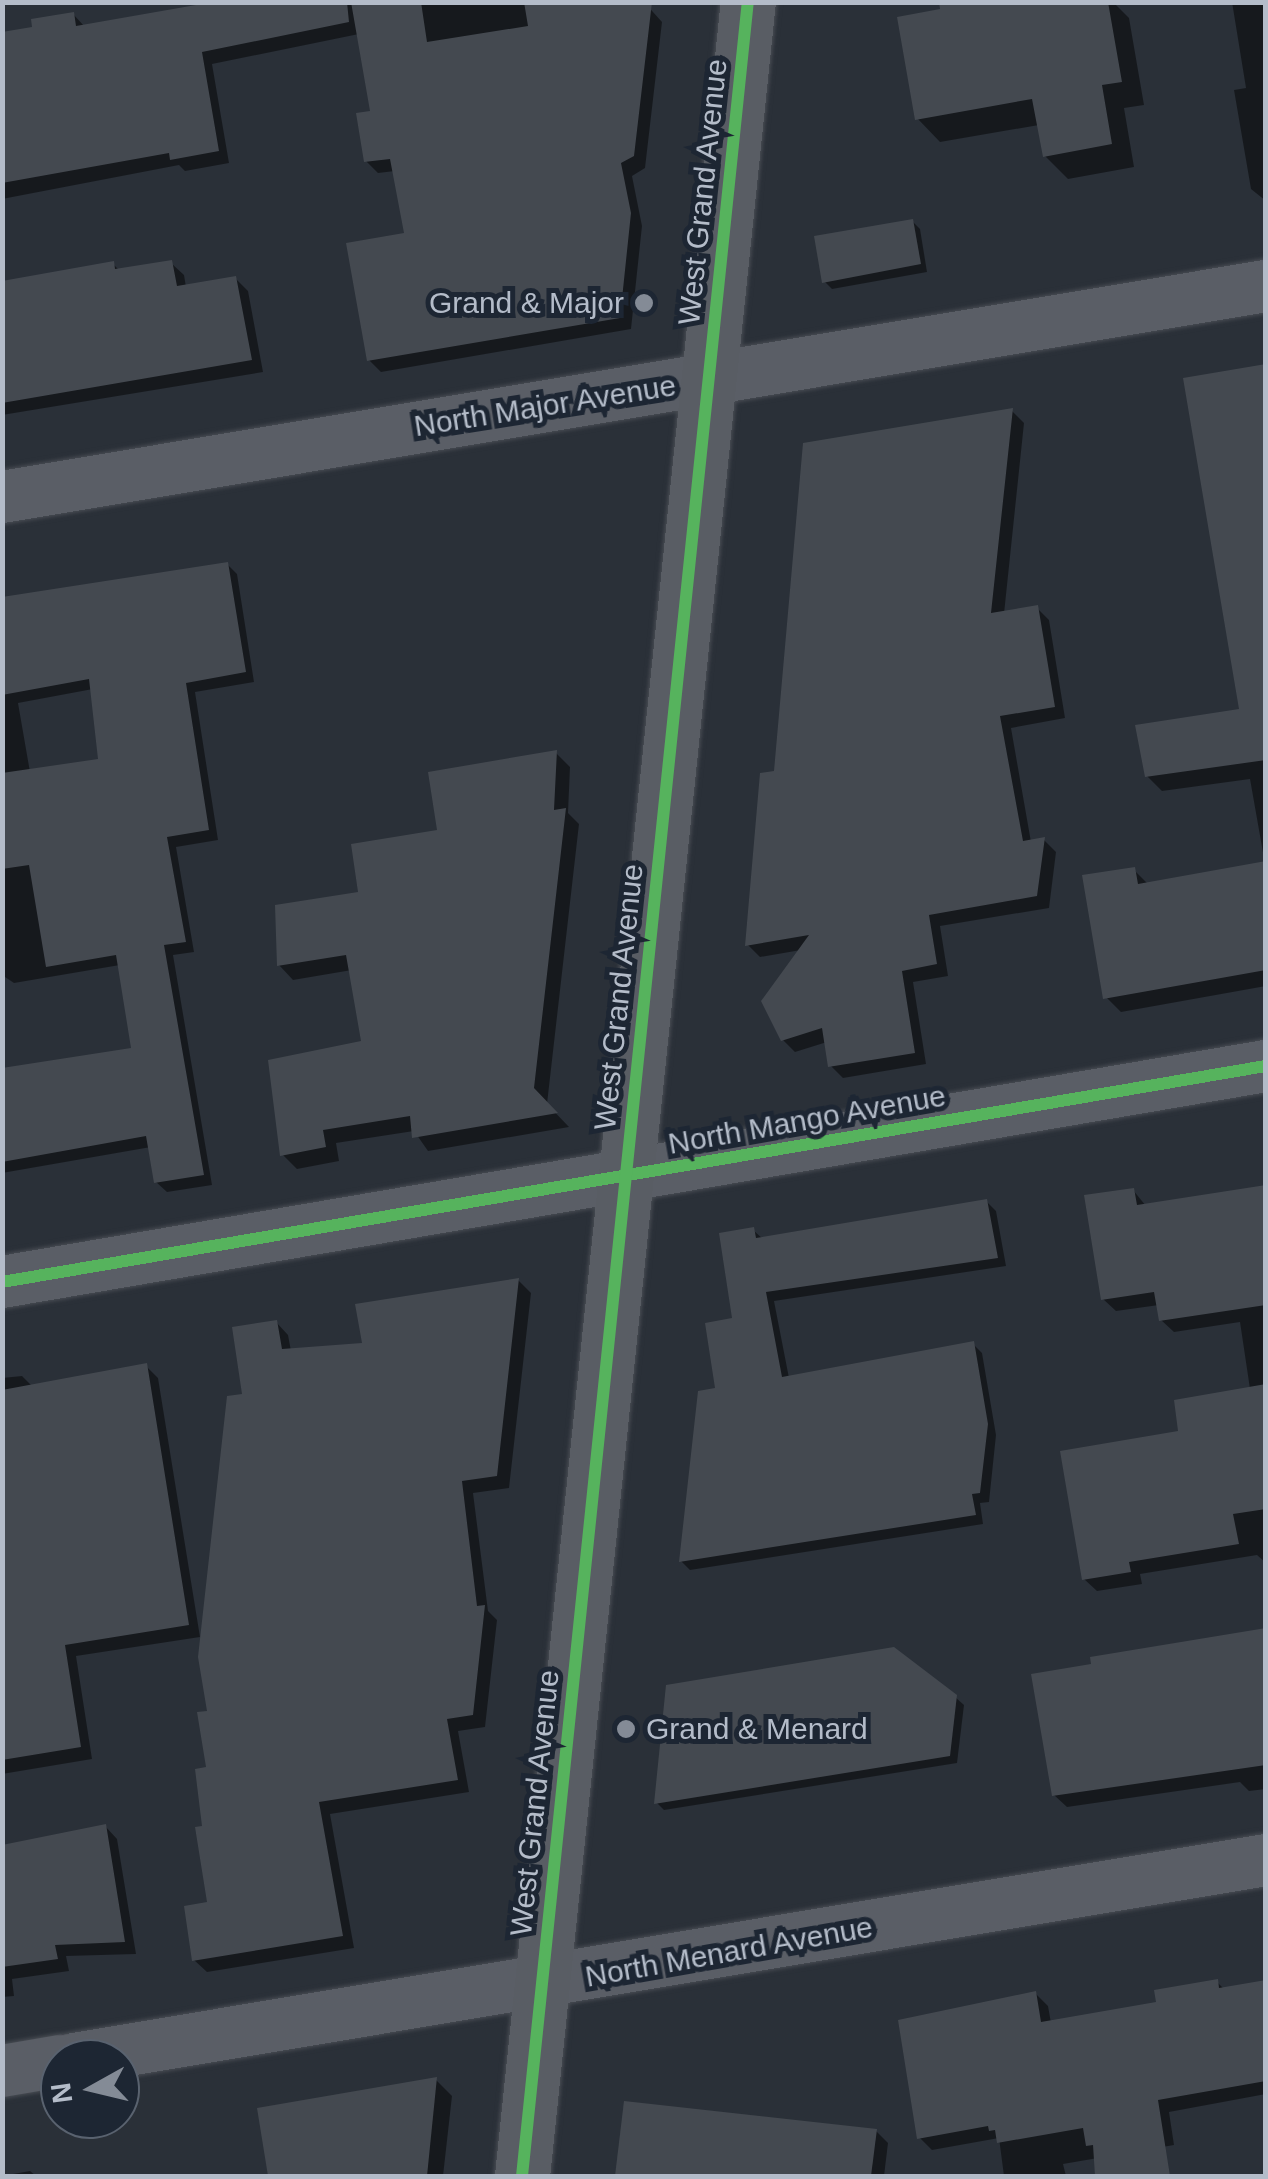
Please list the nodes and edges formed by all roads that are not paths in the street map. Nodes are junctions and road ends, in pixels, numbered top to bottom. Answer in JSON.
{"nodes":[{"id":1,"x":748,"y":2,"type":"edge"},
{"id":2,"x":1266,"y":286,"type":"edge"},
{"id":3,"x":709,"y":379,"type":"junction"},
{"id":4,"x":2,"y":497,"type":"edge"},
{"id":5,"x":1266,"y":1066,"type":"edge"},
{"id":6,"x":626,"y":1177,"type":"junction"},
{"id":7,"x":2,"y":1282,"type":"edge"},
{"id":8,"x":1266,"y":1860,"type":"edge"},
{"id":9,"x":541,"y":1984,"type":"junction"},
{"id":10,"x":140,"y":2048,"type":"edge"},
{"id":11,"x":40,"y":2064,"type":"edge"},
{"id":12,"x":2,"y":2071,"type":"edge"},
{"id":13,"x":522,"y":2176,"type":"edge"}],
"edges":[{"from":1,"to":3,"type":"main road","name":"West Grand Avenue"},
{"from":2,"to":3,"type":"street","name":"North Major Avenue"},
{"from":3,"to":4,"type":"street","name":"North Major Avenue"},
{"from":3,"to":6,"type":"main road","name":"West Grand Avenue"},
{"from":5,"to":6,"type":"street","name":"North Mango Avenue"},
{"from":6,"to":7,"type":"street","name":"North Mango Avenue"},
{"from":6,"to":9,"type":"main road","name":"West Grand Avenue"},
{"from":8,"to":9,"type":"street","name":"North Menard Avenue"},
{"from":9,"to":10,"type":"street","name":"North Menard Avenue"},
{"from":9,"to":13,"type":"main road","name":"West Grand Avenue"},
{"from":11,"to":12,"type":"street"}]}
